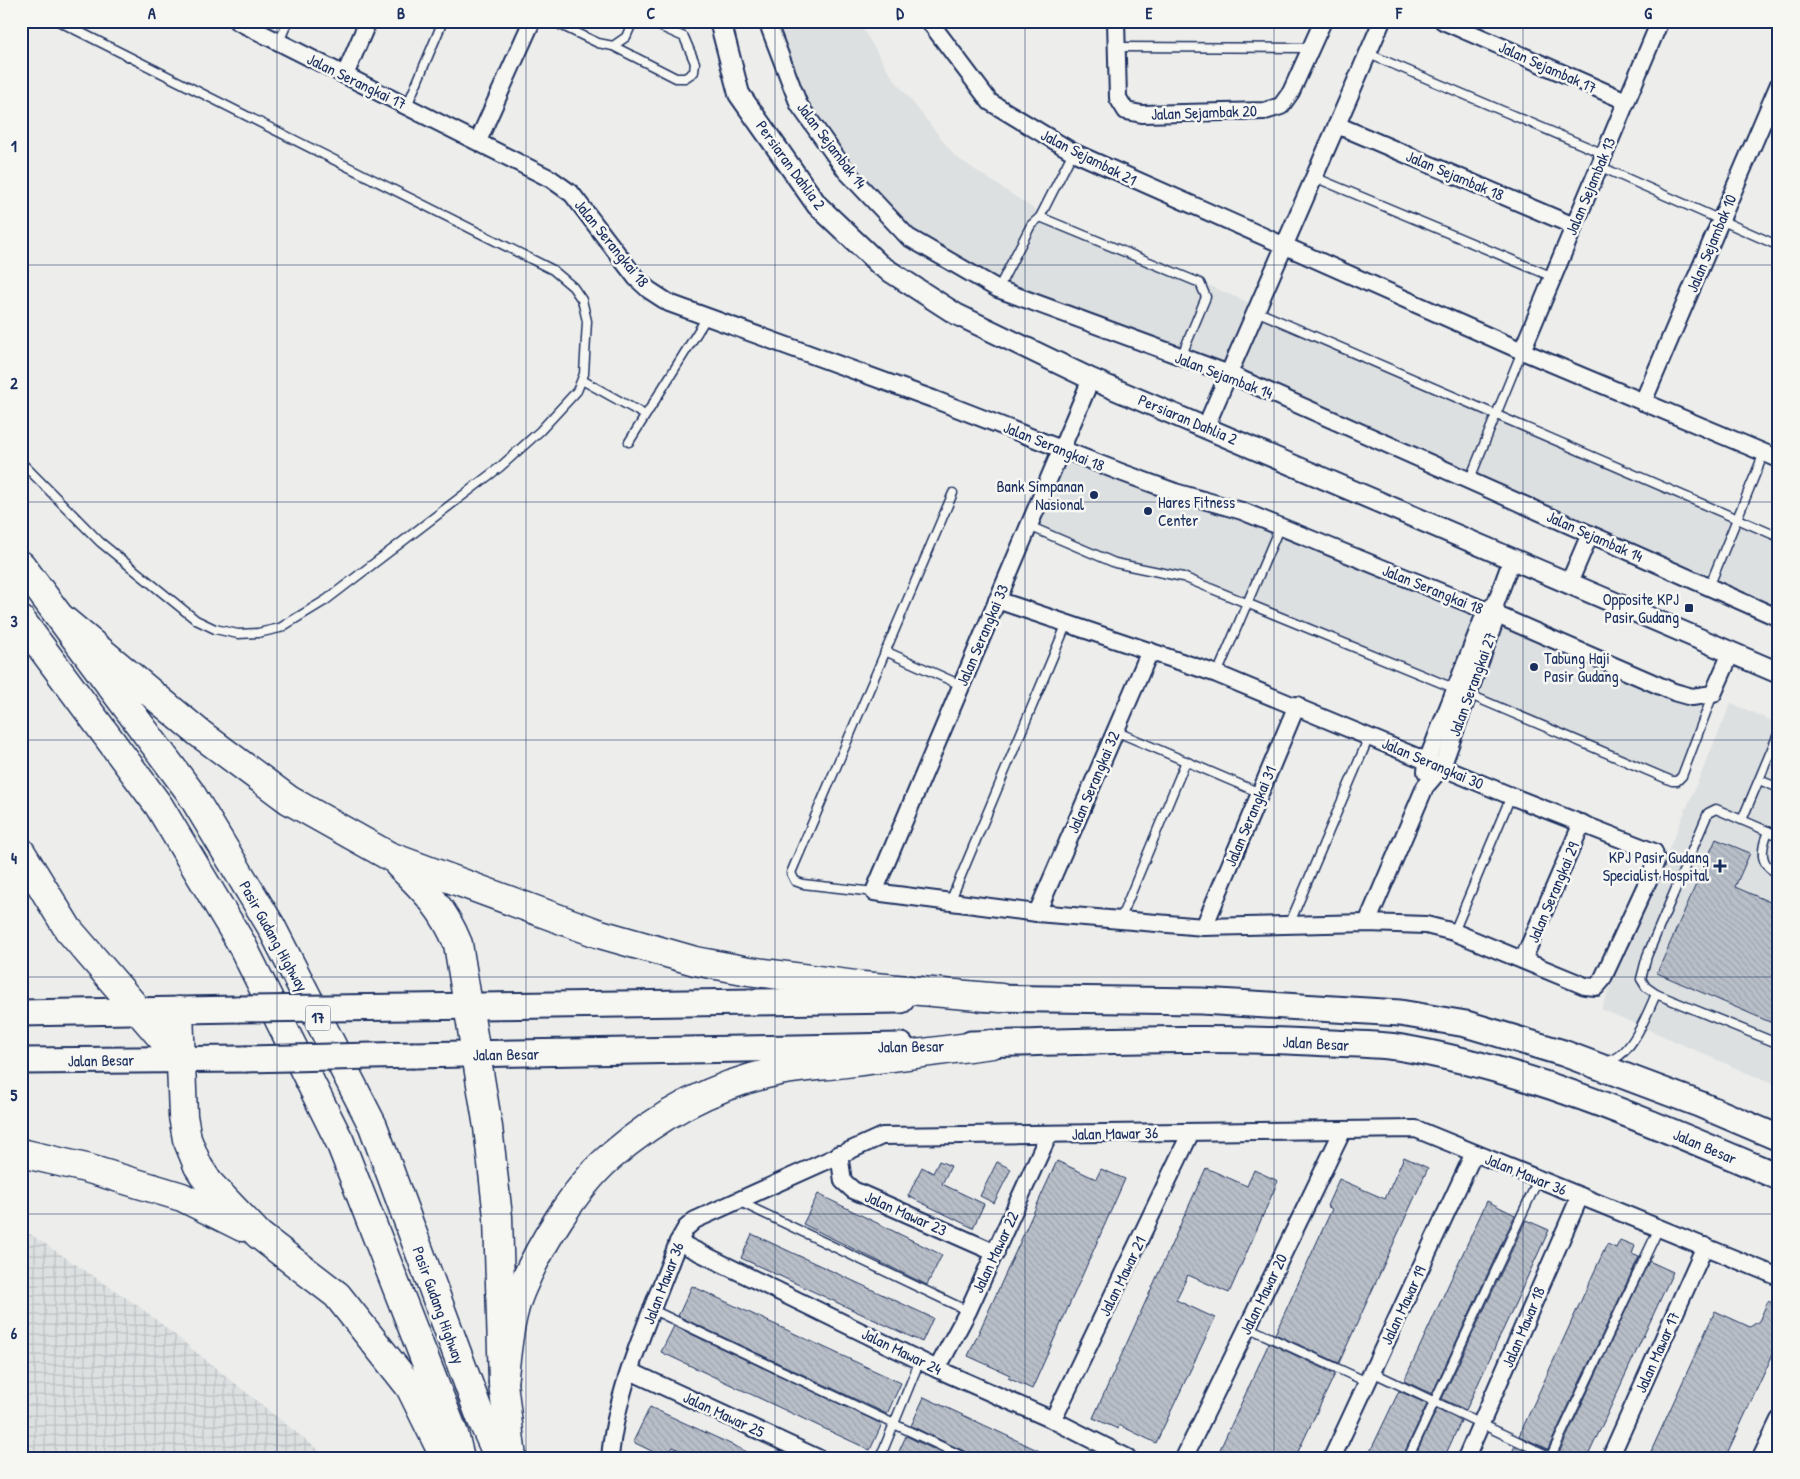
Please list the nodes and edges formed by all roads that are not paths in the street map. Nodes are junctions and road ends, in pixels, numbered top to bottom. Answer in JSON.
{"nodes":[{"id":1,"x":58,"y":21,"type":"edge"},
{"id":2,"x":237,"y":21,"type":"edge"},
{"id":3,"x":288,"y":21,"type":"edge"},
{"id":4,"x":368,"y":21,"type":"edge"},
{"id":5,"x":443,"y":21,"type":"edge"},
{"id":6,"x":532,"y":21,"type":"edge"},
{"id":7,"x":633,"y":21,"type":"edge"},
{"id":8,"x":648,"y":21,"type":"edge"},
{"id":9,"x":720,"y":21,"type":"edge"},
{"id":10,"x":767,"y":21,"type":"edge"},
{"id":11,"x":930,"y":21,"type":"edge"},
{"id":12,"x":1116,"y":21,"type":"edge"},
{"id":13,"x":1322,"y":21,"type":"edge"},
{"id":14,"x":1382,"y":21,"type":"edge"},
{"id":15,"x":1443,"y":21,"type":"edge"},
{"id":16,"x":1660,"y":21,"type":"edge"},
{"id":17,"x":557,"y":22,"type":"edge"},
{"id":18,"x":279,"y":42,"type":"junction"},
{"id":19,"x":613,"y":46,"type":"junction"},
{"id":20,"x":1117,"y":47,"type":"junction"},
{"id":21,"x":1310,"y":48,"type":"junction"},
{"id":22,"x":1369,"y":54,"type":"junction"},
{"id":23,"x":345,"y":75,"type":"junction"},
{"id":24,"x":1779,"y":84,"type":"edge"},
{"id":25,"x":1626,"y":101,"type":"junction"},
{"id":26,"x":407,"y":106,"type":"junction"},
{"id":27,"x":1336,"y":125,"type":"junction"},
{"id":28,"x":478,"y":141,"type":"junction"},
{"id":29,"x":1072,"y":152,"type":"junction"},
{"id":30,"x":1601,"y":160,"type":"junction"},
{"id":31,"x":1314,"y":177,"type":"junction"},
{"id":32,"x":1040,"y":217,"type":"junction"},
{"id":33,"x":1720,"y":221,"type":"junction"},
{"id":34,"x":1574,"y":226,"type":"junction"},
{"id":35,"x":1779,"y":246,"type":"edge"},
{"id":36,"x":1283,"y":247,"type":"junction"},
{"id":37,"x":1552,"y":277,"type":"junction"},
{"id":38,"x":998,"y":289,"type":"junction"},
{"id":39,"x":1256,"y":311,"type":"junction"},
{"id":40,"x":707,"y":317,"type":"junction"},
{"id":41,"x":1522,"y":351,"type":"junction"},
{"id":42,"x":1181,"y":358,"type":"junction"},
{"id":43,"x":1229,"y":374,"type":"junction"},
{"id":44,"x":1091,"y":379,"type":"junction"},
{"id":45,"x":582,"y":380,"type":"junction"},
{"id":46,"x":1643,"y":402,"type":"junction"},
{"id":47,"x":645,"y":415,"type":"junction"},
{"id":48,"x":1496,"y":415,"type":"junction"},
{"id":49,"x":1206,"y":426,"type":"junction"},
{"id":50,"x":629,"y":442,"type":"dead end"},
{"id":51,"x":1061,"y":449,"type":"junction"},
{"id":52,"x":1774,"y":454,"type":"edge"},
{"id":53,"x":21,"y":462,"type":"edge"},
{"id":54,"x":1469,"y":481,"type":"junction"},
{"id":55,"x":953,"y":493,"type":"dead end"},
{"id":56,"x":1737,"y":518,"type":"junction"},
{"id":57,"x":1029,"y":526,"type":"junction"},
{"id":58,"x":1280,"y":526,"type":"junction"},
{"id":59,"x":1590,"y":534,"type":"junction"},
{"id":60,"x":1779,"y":536,"type":"edge"},
{"id":61,"x":1512,"y":559,"type":"junction"},
{"id":62,"x":21,"y":565,"type":"edge"},
{"id":63,"x":1569,"y":583,"type":"junction"},
{"id":64,"x":1709,"y":587,"type":"junction"},
{"id":65,"x":997,"y":600,"type":"junction"},
{"id":66,"x":1246,"y":603,"type":"junction"},
{"id":67,"x":1493,"y":610,"type":"junction"},
{"id":68,"x":62,"y":618,"type":"junction"},
{"id":69,"x":1779,"y":618,"type":"edge"},
{"id":70,"x":21,"y":620,"type":"edge"},
{"id":71,"x":1067,"y":623,"type":"junction"},
{"id":72,"x":885,"y":651,"type":"junction"},
{"id":73,"x":1150,"y":651,"type":"junction"},
{"id":74,"x":1731,"y":653,"type":"junction"},
{"id":75,"x":1778,"y":673,"type":"edge"},
{"id":76,"x":1217,"y":674,"type":"junction"},
{"id":77,"x":961,"y":685,"type":"junction"},
{"id":78,"x":1462,"y":692,"type":"junction"},
{"id":79,"x":1713,"y":694,"type":"junction"},
{"id":80,"x":1297,"y":705,"type":"junction"},
{"id":81,"x":1115,"y":731,"type":"junction"},
{"id":82,"x":1779,"y":732,"type":"edge"},
{"id":83,"x":1370,"y":737,"type":"junction"},
{"id":84,"x":1777,"y":742,"type":"edge"},
{"id":85,"x":1186,"y":761,"type":"junction"},
{"id":86,"x":1427,"y":761,"type":"junction"},
{"id":87,"x":1442,"y":768,"type":"junction"},
{"id":88,"x":1759,"y":780,"type":"junction"},
{"id":89,"x":1425,"y":787,"type":"junction"},
{"id":90,"x":1779,"y":788,"type":"edge"},
{"id":91,"x":1260,"y":793,"type":"junction"},
{"id":92,"x":1511,"y":796,"type":"junction"},
{"id":93,"x":1742,"y":820,"type":"junction"},
{"id":94,"x":1582,"y":823,"type":"junction"},
{"id":95,"x":1768,"y":831,"type":"junction"},
{"id":96,"x":1779,"y":836,"type":"edge"},
{"id":97,"x":21,"y":852,"type":"edge"},
{"id":98,"x":389,"y":856,"type":"junction"},
{"id":99,"x":1779,"y":874,"type":"edge"},
{"id":100,"x":874,"y":892,"type":"junction"},
{"id":101,"x":950,"y":902,"type":"junction"},
{"id":102,"x":1036,"y":913,"type":"junction"},
{"id":103,"x":1120,"y":920,"type":"junction"},
{"id":104,"x":1367,"y":923,"type":"junction"},
{"id":105,"x":1288,"y":924,"type":"junction"},
{"id":106,"x":1204,"y":927,"type":"junction"},
{"id":107,"x":1454,"y":932,"type":"junction"},
{"id":108,"x":1523,"y":960,"type":"junction"},
{"id":109,"x":1656,"y":994,"type":"junction"},
{"id":110,"x":1001,"y":998,"type":"junction"},
{"id":111,"x":468,"y":1006,"type":"junction"},
{"id":112,"x":179,"y":1011,"type":"junction"},
{"id":113,"x":140,"y":1012,"type":"junction"},
{"id":114,"x":21,"y":1013,"type":"edge"},
{"id":115,"x":992,"y":1044,"type":"junction"},
{"id":116,"x":1779,"y":1044,"type":"edge"},
{"id":117,"x":476,"y":1055,"type":"junction"},
{"id":118,"x":181,"y":1060,"type":"junction"},
{"id":119,"x":21,"y":1061,"type":"edge"},
{"id":120,"x":1584,"y":1061,"type":"junction"},
{"id":121,"x":1742,"y":1122,"type":"junction"},
{"id":122,"x":1779,"y":1124,"type":"edge"},
{"id":123,"x":1343,"y":1130,"type":"junction"},
{"id":124,"x":1191,"y":1132,"type":"junction"},
{"id":125,"x":1049,"y":1134,"type":"junction"},
{"id":126,"x":1779,"y":1138,"type":"edge"},
{"id":127,"x":21,"y":1153,"type":"edge"},
{"id":128,"x":1474,"y":1153,"type":"junction"},
{"id":129,"x":839,"y":1154,"type":"junction"},
{"id":130,"x":1779,"y":1177,"type":"edge"},
{"id":131,"x":1538,"y":1180,"type":"junction"},
{"id":132,"x":1580,"y":1196,"type":"junction"},
{"id":133,"x":737,"y":1201,"type":"junction"},
{"id":134,"x":1659,"y":1228,"type":"junction"},
{"id":135,"x":259,"y":1235,"type":"junction"},
{"id":136,"x":678,"y":1242,"type":"junction"},
{"id":137,"x":1705,"y":1246,"type":"junction"},
{"id":138,"x":996,"y":1253,"type":"junction"},
{"id":139,"x":1779,"y":1277,"type":"edge"},
{"id":140,"x":653,"y":1310,"type":"junction"},
{"id":141,"x":968,"y":1311,"type":"junction"},
{"id":142,"x":1247,"y":1327,"type":"junction"},
{"id":143,"x":920,"y":1360,"type":"junction"},
{"id":144,"x":937,"y":1368,"type":"junction"},
{"id":145,"x":630,"y":1371,"type":"junction"},
{"id":146,"x":1369,"y":1376,"type":"junction"},
{"id":147,"x":503,"y":1383,"type":"junction"},
{"id":148,"x":1434,"y":1402,"type":"junction"},
{"id":149,"x":1053,"y":1420,"type":"junction"},
{"id":150,"x":1779,"y":1420,"type":"edge"},
{"id":151,"x":894,"y":1424,"type":"junction"},
{"id":152,"x":1481,"y":1424,"type":"junction"},
{"id":153,"x":1551,"y":1457,"type":"edge"},
{"id":154,"x":446,"y":1458,"type":"edge"},
{"id":155,"x":460,"y":1458,"type":"edge"},
{"id":156,"x":499,"y":1458,"type":"edge"},
{"id":157,"x":512,"y":1458,"type":"edge"},
{"id":158,"x":610,"y":1458,"type":"edge"},
{"id":159,"x":818,"y":1458,"type":"edge"},
{"id":160,"x":880,"y":1458,"type":"edge"},
{"id":161,"x":966,"y":1458,"type":"edge"},
{"id":162,"x":1128,"y":1458,"type":"edge"},
{"id":163,"x":1184,"y":1458,"type":"edge"},
{"id":164,"x":1332,"y":1458,"type":"edge"},
{"id":165,"x":1408,"y":1458,"type":"edge"},
{"id":166,"x":1466,"y":1458,"type":"edge"},
{"id":167,"x":1610,"y":1458,"type":"edge"},
{"id":168,"x":1761,"y":1458,"type":"edge"}],
"edges":[{"from":1,"to":45,"type":"lane"},
{"from":2,"to":18,"type":"street","name":"Jalan Serangkai 17"},
{"from":3,"to":18,"type":"lane"},
{"from":4,"to":23,"type":"street"},
{"from":5,"to":26,"type":"lane"},
{"from":6,"to":28,"type":"street"},
{"from":7,"to":19,"type":"lane"},
{"from":8,"to":19,"type":"lane"},
{"from":9,"to":44,"type":"street","name":"Persiaran Dahlia 2"},
{"from":10,"to":38,"type":"street","name":"Jalan Sejambak 14"},
{"from":11,"to":29,"type":"street","name":"Jalan Sejambak 21"},
{"from":12,"to":20,"type":"street"},
{"from":13,"to":21,"type":"street"},
{"from":14,"to":22,"type":"street"},
{"from":15,"to":25,"type":"street","name":"Jalan Sejambak 17"},
{"from":16,"to":25,"type":"street","name":"Jalan Sejambak 13"},
{"from":17,"to":19,"type":"lane"},
{"from":18,"to":23,"type":"street","name":"Jalan Serangkai 17"},
{"from":20,"to":21,"type":"lane"},
{"from":20,"to":21,"type":"street","name":"Jalan Sejambak 20"},
{"from":22,"to":27,"type":"street"},
{"from":22,"to":30,"type":"lane"},
{"from":23,"to":26,"type":"street","name":"Jalan Serangkai 17"},
{"from":24,"to":33,"type":"street","name":"Jalan Sejambak 10"},
{"from":25,"to":30,"type":"street","name":"Jalan Sejambak 13"},
{"from":26,"to":28,"type":"street","name":"Jalan Serangkai 17"},
{"from":27,"to":31,"type":"street"},
{"from":27,"to":34,"type":"street","name":"Jalan Sejambak 18"},
{"from":28,"to":40,"type":"street","name":"Jalan Serangkai 18"},
{"from":29,"to":32,"type":"lane"},
{"from":29,"to":36,"type":"street","name":"Jalan Sejambak 21"},
{"from":30,"to":33,"type":"lane"},
{"from":30,"to":34,"type":"street","name":"Jalan Sejambak 13"},
{"from":31,"to":36,"type":"street"},
{"from":31,"to":37,"type":"lane"},
{"from":32,"to":38,"type":"lane"},
{"from":32,"to":42,"type":"lane"},
{"from":33,"to":35,"type":"lane"},
{"from":33,"to":46,"type":"street","name":"Jalan Sejambak 10"},
{"from":34,"to":37,"type":"street","name":"Jalan Sejambak 13"},
{"from":36,"to":39,"type":"street"},
{"from":36,"to":41,"type":"street"},
{"from":37,"to":41,"type":"street","name":"Jalan Sejambak 13"},
{"from":38,"to":42,"type":"street","name":"Jalan Sejambak 14"},
{"from":39,"to":43,"type":"street"},
{"from":39,"to":48,"type":"lane"},
{"from":40,"to":47,"type":"lane"},
{"from":40,"to":51,"type":"street","name":"Jalan Serangkai 18"},
{"from":41,"to":46,"type":"street"},
{"from":41,"to":48,"type":"lane"},
{"from":42,"to":43,"type":"street","name":"Jalan Sejambak 14"},
{"from":43,"to":49,"type":"street"},
{"from":43,"to":54,"type":"street","name":"Jalan Sejambak 14"},
{"from":44,"to":49,"type":"street","name":"Persiaran Dahlia 2"},
{"from":44,"to":51,"type":"street","name":"Jalan Serangkai 33"},
{"from":45,"to":47,"type":"lane"},
{"from":45,"to":53,"type":"lane"},
{"from":46,"to":52,"type":"street"},
{"from":47,"to":50,"type":"lane"},
{"from":48,"to":54,"type":"lane"},
{"from":48,"to":56,"type":"lane"},
{"from":49,"to":61,"type":"street","name":"Persiaran Dahlia 2"},
{"from":51,"to":57,"type":"street","name":"Jalan Serangkai 33"},
{"from":51,"to":58,"type":"street","name":"Jalan Serangkai 18"},
{"from":52,"to":56,"type":"lane"},
{"from":54,"to":59,"type":"street","name":"Jalan Sejambak 14"},
{"from":55,"to":72,"type":"lane"},
{"from":56,"to":60,"type":"lane"},
{"from":56,"to":64,"type":"lane"},
{"from":57,"to":65,"type":"street","name":"Jalan Serangkai 33"},
{"from":57,"to":66,"type":"lane"},
{"from":58,"to":66,"type":"lane"},
{"from":58,"to":67,"type":"street","name":"Jalan Serangkai 18"},
{"from":59,"to":63,"type":"street"},
{"from":59,"to":64,"type":"street","name":"Jalan Sejambak 14"},
{"from":61,"to":63,"type":"street","name":"Persiaran Dahlia 2"},
{"from":61,"to":67,"type":"street","name":"Jalan Serangkai 27"},
{"from":62,"to":68,"type":"highway","name":"Pasir Gudang Highway","number":"17"},
{"from":63,"to":74,"type":"street","name":"Persiaran Dahlia 2"},
{"from":64,"to":69,"type":"street","name":"Jalan Sejambak 14"},
{"from":65,"to":71,"type":"street","name":"Jalan Serangkai 30"},
{"from":65,"to":77,"type":"street","name":"Jalan Serangkai 33"},
{"from":66,"to":76,"type":"lane"},
{"from":66,"to":78,"type":"lane"},
{"from":67,"to":78,"type":"street","name":"Jalan Serangkai 27"},
{"from":67,"to":79,"type":"street","name":"Jalan Serangkai 18"},
{"from":68,"to":98,"type":"highway"},
{"from":68,"to":156,"type":"highway","name":"Pasir Gudang Highway","number":"17"},
{"from":70,"to":155,"type":"highway","name":"Pasir Gudang Highway","number":"17"},
{"from":71,"to":73,"type":"street","name":"Jalan Serangkai 30"},
{"from":71,"to":101,"type":"lane"},
{"from":72,"to":77,"type":"lane"},
{"from":72,"to":100,"type":"lane"},
{"from":73,"to":76,"type":"street","name":"Jalan Serangkai 30"},
{"from":73,"to":81,"type":"street","name":"Jalan Serangkai 32"},
{"from":74,"to":75,"type":"street","name":"Persiaran Dahlia 2"},
{"from":74,"to":79,"type":"street"},
{"from":76,"to":80,"type":"street","name":"Jalan Serangkai 30"},
{"from":77,"to":100,"type":"street","name":"Jalan Serangkai 33"},
{"from":78,"to":79,"type":"lane"},
{"from":78,"to":86,"type":"street","name":"Jalan Serangkai 27"},
{"from":78,"to":87,"type":"street","name":"Jalan Serangkai 27"},
{"from":80,"to":83,"type":"street","name":"Jalan Serangkai 30"},
{"from":80,"to":91,"type":"street","name":"Jalan Serangkai 31"},
{"from":81,"to":85,"type":"lane"},
{"from":81,"to":102,"type":"street","name":"Jalan Serangkai 32"},
{"from":82,"to":84,"type":"lane"},
{"from":83,"to":86,"type":"street","name":"Jalan Serangkai 30"},
{"from":83,"to":105,"type":"lane"},
{"from":84,"to":88,"type":"lane"},
{"from":85,"to":91,"type":"lane"},
{"from":85,"to":103,"type":"lane"},
{"from":86,"to":87,"type":"street","name":"Jalan Serangkai 30"},
{"from":86,"to":89,"type":"street","name":"Jalan Serangkai 27"},
{"from":87,"to":89,"type":"street","name":"Jalan Serangkai 27"},
{"from":87,"to":92,"type":"street","name":"Jalan Serangkai 30"},
{"from":88,"to":90,"type":"lane"},
{"from":88,"to":93,"type":"lane"},
{"from":89,"to":104,"type":"street","name":"Jalan Serangkai 27"},
{"from":91,"to":106,"type":"street","name":"Jalan Serangkai 31"},
{"from":92,"to":94,"type":"street","name":"Jalan Serangkai 30"},
{"from":92,"to":107,"type":"lane"},
{"from":93,"to":95,"type":"lane"},
{"from":93,"to":109,"type":"lane"},
{"from":94,"to":108,"type":"street","name":"Jalan Serangkai 29"},
{"from":94,"to":108,"type":"street","name":"Jalan Serangkai 30"},
{"from":95,"to":96,"type":"lane"},
{"from":95,"to":99,"type":"lane"},
{"from":97,"to":113,"type":"highway"},
{"from":98,"to":110,"type":"highway"},
{"from":98,"to":111,"type":"highway"},
{"from":100,"to":101,"type":"street"},
{"from":101,"to":102,"type":"street"},
{"from":102,"to":103,"type":"street"},
{"from":103,"to":106,"type":"street"},
{"from":104,"to":105,"type":"street"},
{"from":104,"to":107,"type":"street"},
{"from":105,"to":106,"type":"street"},
{"from":107,"to":108,"type":"street"},
{"from":109,"to":116,"type":"lane"},
{"from":109,"to":120,"type":"lane"},
{"from":110,"to":111,"type":"main road"},
{"from":110,"to":120,"type":"main road"},
{"from":111,"to":112,"type":"main road","bridge":true},
{"from":111,"to":117,"type":"highway"},
{"from":112,"to":113,"type":"main road"},
{"from":112,"to":118,"type":"highway"},
{"from":113,"to":114,"type":"main road"},
{"from":113,"to":118,"type":"highway"},
{"from":115,"to":117,"type":"main road","name":"Jalan Besar"},
{"from":115,"to":130,"type":"main road","name":"Jalan Besar"},
{"from":115,"to":147,"type":"highway"},
{"from":117,"to":118,"type":"main road","name":"Jalan Besar","bridge":true},
{"from":117,"to":147,"type":"highway"},
{"from":118,"to":119,"type":"main road","name":"Jalan Besar"},
{"from":118,"to":135,"type":"highway"},
{"from":120,"to":121,"type":"main road"},
{"from":121,"to":122,"type":"street"},
{"from":121,"to":126,"type":"main road"},
{"from":123,"to":124,"type":"street","name":"Jalan Mawar 36"},
{"from":123,"to":128,"type":"street","name":"Jalan Mawar 36"},
{"from":123,"to":142,"type":"street","name":"Jalan Mawar 20"},
{"from":124,"to":125,"type":"street","name":"Jalan Mawar 36"},
{"from":124,"to":149,"type":"street","name":"Jalan Mawar 21"},
{"from":125,"to":129,"type":"street","name":"Jalan Mawar 36"},
{"from":125,"to":138,"type":"street","name":"Jalan Mawar 22"},
{"from":127,"to":135,"type":"highway"},
{"from":128,"to":131,"type":"street","name":"Jalan Mawar 36"},
{"from":128,"to":146,"type":"street","name":"Jalan Mawar 19"},
{"from":129,"to":133,"type":"street","name":"Jalan Mawar 36"},
{"from":129,"to":138,"type":"street","name":"Jalan Mawar 23"},
{"from":131,"to":132,"type":"street","name":"Jalan Mawar 36"},
{"from":131,"to":148,"type":"lane"},
{"from":132,"to":134,"type":"street","name":"Jalan Mawar 36"},
{"from":132,"to":152,"type":"street","name":"Jalan Mawar 18"},
{"from":133,"to":136,"type":"street","name":"Jalan Mawar 36"},
{"from":133,"to":141,"type":"lane"},
{"from":134,"to":137,"type":"street","name":"Jalan Mawar 36"},
{"from":134,"to":153,"type":"lane"},
{"from":135,"to":154,"type":"highway"},
{"from":136,"to":140,"type":"street","name":"Jalan Mawar 36"},
{"from":136,"to":143,"type":"street","name":"Jalan Mawar 24"},
{"from":137,"to":139,"type":"street","name":"Jalan Mawar 36"},
{"from":137,"to":167,"type":"street","name":"Jalan Mawar 17"},
{"from":138,"to":141,"type":"street","name":"Jalan Mawar 22"},
{"from":140,"to":145,"type":"street","name":"Jalan Mawar 36"},
{"from":140,"to":151,"type":"lane"},
{"from":141,"to":144,"type":"street","name":"Jalan Mawar 22"},
{"from":142,"to":146,"type":"lane"},
{"from":142,"to":163,"type":"street","name":"Jalan Mawar 20"},
{"from":143,"to":144,"type":"street","name":"Jalan Mawar 24"},
{"from":143,"to":151,"type":"lane"},
{"from":144,"to":149,"type":"street","name":"Jalan Mawar 24"},
{"from":145,"to":158,"type":"street","name":"Jalan Mawar 36"},
{"from":145,"to":159,"type":"street","name":"Jalan Mawar 25"},
{"from":146,"to":148,"type":"lane"},
{"from":146,"to":164,"type":"street","name":"Jalan Mawar 19"},
{"from":147,"to":157,"type":"highway"},
{"from":148,"to":152,"type":"lane"},
{"from":148,"to":165,"type":"lane"},
{"from":149,"to":162,"type":"street","name":"Jalan Mawar 24"},
{"from":150,"to":168,"type":"street"},
{"from":151,"to":160,"type":"lane"},
{"from":151,"to":161,"type":"lane"},
{"from":152,"to":153,"type":"lane"},
{"from":152,"to":166,"type":"street","name":"Jalan Mawar 18"}]}
